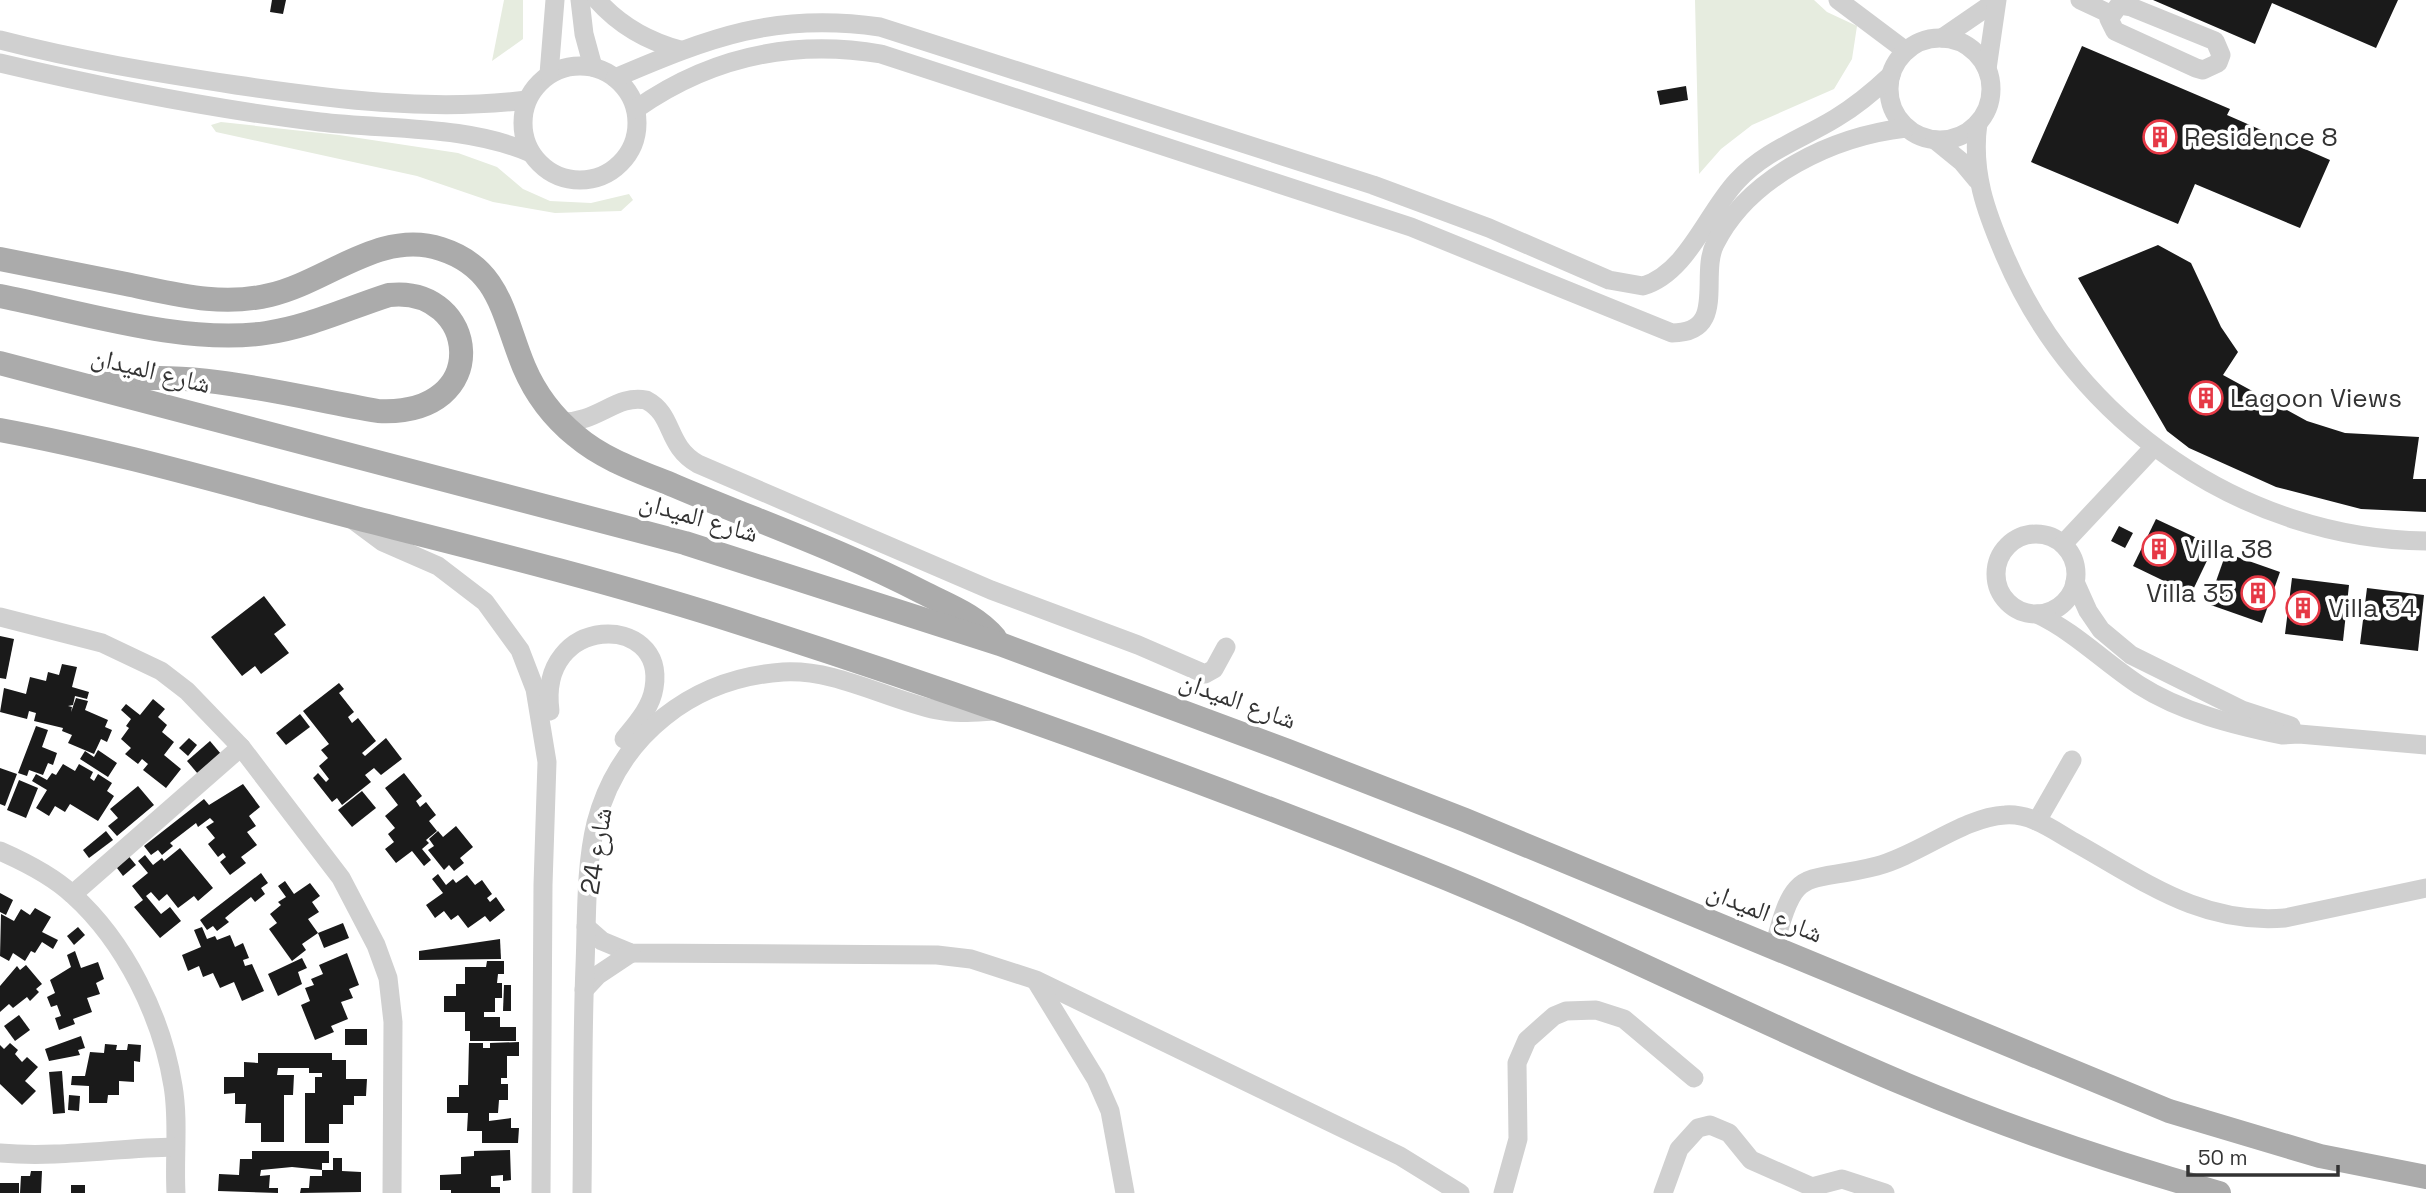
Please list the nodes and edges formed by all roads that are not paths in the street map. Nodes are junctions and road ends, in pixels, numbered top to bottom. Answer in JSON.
{"nodes":[{"id":1,"x":555,"y":0,"type":"edge"},
{"id":2,"x":580,"y":0,"type":"edge"},
{"id":3,"x":597,"y":0,"type":"edge"},
{"id":4,"x":1838,"y":0,"type":"edge"},
{"id":5,"x":1997,"y":0,"type":"edge"},
{"id":6,"x":2080,"y":0,"type":"edge"},
{"id":7,"x":2110,"y":14,"type":"junction"},
{"id":8,"x":1942,"y":38,"type":"junction"},
{"id":9,"x":0,"y":40,"type":"edge"},
{"id":10,"x":680,"y":50,"type":"junction"},
{"id":11,"x":1906,"y":51,"type":"junction"},
{"id":12,"x":0,"y":63,"type":"edge"},
{"id":13,"x":593,"y":67,"type":"junction"},
{"id":14,"x":1987,"y":69,"type":"junction"},
{"id":15,"x":549,"y":74,"type":"junction"},
{"id":16,"x":1891,"y":75,"type":"junction"},
{"id":17,"x":615,"y":78,"type":"junction"},
{"id":18,"x":527,"y":100,"type":"junction"},
{"id":19,"x":636,"y":109,"type":"junction"},
{"id":20,"x":1978,"y":123,"type":"junction"},
{"id":21,"x":1906,"y":128,"type":"junction"},
{"id":22,"x":1857,"y":138,"type":"junction"},
{"id":23,"x":1935,"y":140,"type":"junction"},
{"id":24,"x":1771,"y":145,"type":"junction"},
{"id":25,"x":531,"y":153,"type":"junction"},
{"id":26,"x":1788,"y":170,"type":"junction"},
{"id":27,"x":1977,"y":180,"type":"junction"},
{"id":28,"x":0,"y":259,"type":"edge"},
{"id":29,"x":1707,"y":268,"type":"junction"},
{"id":30,"x":0,"y":296,"type":"edge"},
{"id":31,"x":0,"y":363,"type":"edge"},
{"id":32,"x":90,"y":385,"type":"junction"},
{"id":33,"x":604,"y":412,"type":"junction"},
{"id":34,"x":561,"y":422,"type":"junction"},
{"id":35,"x":0,"y":430,"type":"edge"},
{"id":36,"x":2154,"y":447,"type":"junction"},
{"id":37,"x":598,"y":452,"type":"junction"},
{"id":38,"x":348,"y":516,"type":"junction"},
{"id":39,"x":2426,"y":541,"type":"edge"},
{"id":40,"x":2063,"y":544,"type":"junction"},
{"id":41,"x":2075,"y":582,"type":"junction"},
{"id":42,"x":2037,"y":614,"type":"junction"},
{"id":43,"x":0,"y":617,"type":"edge"},
{"id":44,"x":1000,"y":644,"type":"junction"},
{"id":45,"x":1226,"y":648,"type":"dead end"},
{"id":46,"x":1002,"y":710,"type":"junction"},
{"id":47,"x":2299,"y":734,"type":"junction"},
{"id":48,"x":2426,"y":745,"type":"edge"},
{"id":49,"x":240,"y":747,"type":"junction"},
{"id":50,"x":2071,"y":760,"type":"dead end"},
{"id":51,"x":547,"y":762,"type":"junction"},
{"id":52,"x":618,"y":769,"type":"junction"},
{"id":53,"x":2037,"y":821,"type":"junction"},
{"id":54,"x":0,"y":851,"type":"edge"},
{"id":55,"x":2426,"y":888,"type":"edge"},
{"id":56,"x":73,"y":894,"type":"junction"},
{"id":57,"x":586,"y":927,"type":"junction"},
{"id":58,"x":1774,"y":948,"type":"junction"},
{"id":59,"x":631,"y":953,"type":"junction"},
{"id":60,"x":1036,"y":980,"type":"junction"},
{"id":61,"x":584,"y":990,"type":"junction"},
{"id":62,"x":1694,"y":1078,"type":"dead end"},
{"id":63,"x":0,"y":1153,"type":"edge"},
{"id":64,"x":174,"y":1155,"type":"junction"},
{"id":65,"x":2426,"y":1177,"type":"edge"},
{"id":66,"x":176,"y":1193,"type":"edge"},
{"id":67,"x":392,"y":1193,"type":"edge"},
{"id":68,"x":541,"y":1193,"type":"edge"},
{"id":69,"x":582,"y":1193,"type":"edge"},
{"id":70,"x":1125,"y":1193,"type":"edge"},
{"id":71,"x":1460,"y":1193,"type":"edge"},
{"id":72,"x":1503,"y":1193,"type":"edge"},
{"id":73,"x":1663,"y":1193,"type":"edge"},
{"id":74,"x":1885,"y":1193,"type":"edge"},
{"id":75,"x":2220,"y":1193,"type":"edge"}],
"edges":[{"from":1,"to":15,"type":"street"},
{"from":2,"to":13,"type":"street"},
{"from":3,"to":10,"type":"street"},
{"from":4,"to":11,"type":"street"},
{"from":5,"to":8,"type":"street"},
{"from":5,"to":14,"type":"street"},
{"from":6,"to":7,"type":"street"},
{"from":7,"to":7,"type":"street"},
{"from":8,"to":11,"type":"street"},
{"from":8,"to":14,"type":"street"},
{"from":9,"to":18,"type":"street"},
{"from":10,"to":17,"type":"street"},
{"from":10,"to":24,"type":"street"},
{"from":11,"to":16,"type":"street"},
{"from":12,"to":25,"type":"street"},
{"from":13,"to":15,"type":"street"},
{"from":13,"to":17,"type":"street"},
{"from":14,"to":20,"type":"street"},
{"from":15,"to":18,"type":"street"},
{"from":16,"to":21,"type":"street"},
{"from":16,"to":24,"type":"street"},
{"from":17,"to":19,"type":"street"},
{"from":18,"to":25,"type":"street"},
{"from":19,"to":25,"type":"street"},
{"from":19,"to":29,"type":"street"},
{"from":20,"to":23,"type":"street"},
{"from":20,"to":27,"type":"street"},
{"from":21,"to":22,"type":"street"},
{"from":21,"to":23,"type":"street"},
{"from":22,"to":26,"type":"street"},
{"from":22,"to":29,"type":"street"},
{"from":23,"to":27,"type":"street"},
{"from":24,"to":26,"type":"street"},
{"from":26,"to":29,"type":"street"},
{"from":27,"to":36,"type":"street"},
{"from":28,"to":34,"type":"main road"},
{"from":30,"to":32,"type":"main road"},
{"from":31,"to":32,"type":"main road","name":"شارع الميدان"},
{"from":32,"to":44,"type":"main road","name":"شارع الميدان"},
{"from":33,"to":34,"type":"street"},
{"from":33,"to":37,"type":"street"},
{"from":33,"to":45,"type":"street"},
{"from":34,"to":37,"type":"main road"},
{"from":35,"to":38,"type":"main road"},
{"from":36,"to":39,"type":"street"},
{"from":36,"to":40,"type":"street"},
{"from":37,"to":44,"type":"main road"},
{"from":38,"to":46,"type":"main road"},
{"from":38,"to":51,"type":"street","name":"شارع 24"},
{"from":40,"to":41,"type":"street"},
{"from":40,"to":42,"type":"street"},
{"from":41,"to":42,"type":"street"},
{"from":41,"to":47,"type":"street"},
{"from":42,"to":47,"type":"street"},
{"from":43,"to":49,"type":"street"},
{"from":44,"to":58,"type":"main road","name":"شارع الميدان"},
{"from":46,"to":52,"type":"street","name":"شارع 24"},
{"from":46,"to":75,"type":"main road"},
{"from":47,"to":48,"type":"street"},
{"from":49,"to":56,"type":"street"},
{"from":49,"to":67,"type":"street"},
{"from":50,"to":53,"type":"street"},
{"from":51,"to":52,"type":"street"},
{"from":51,"to":68,"type":"street","name":"شارع 24"},
{"from":52,"to":57,"type":"street","name":"شارع 24"},
{"from":53,"to":55,"type":"street"},
{"from":53,"to":58,"type":"street"},
{"from":54,"to":56,"type":"street"},
{"from":56,"to":64,"type":"street"},
{"from":57,"to":59,"type":"street"},
{"from":57,"to":61,"type":"street","name":"شارع 24"},
{"from":58,"to":65,"type":"main road","name":"شارع الميدان"},
{"from":59,"to":60,"type":"street"},
{"from":59,"to":61,"type":"street"},
{"from":60,"to":70,"type":"street"},
{"from":60,"to":71,"type":"street"},
{"from":61,"to":69,"type":"street","name":"شارع 24"},
{"from":62,"to":72,"type":"street"},
{"from":63,"to":64,"type":"street"},
{"from":64,"to":66,"type":"street"},
{"from":73,"to":74,"type":"street"}]}
